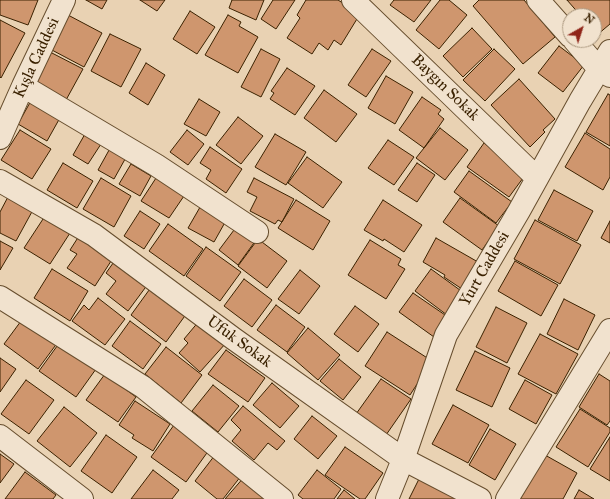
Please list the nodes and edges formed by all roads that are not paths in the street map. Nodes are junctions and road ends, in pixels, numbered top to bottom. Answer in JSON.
{"nodes":[{"id":1,"x":64,"y":0,"type":"edge"},
{"id":2,"x":353,"y":0,"type":"edge"},
{"id":3,"x":538,"y":0,"type":"edge"},
{"id":4,"x":562,"y":27,"type":"edge"},
{"id":5,"x":584,"y":48,"type":"edge"},
{"id":6,"x":606,"y":65,"type":"edge"},
{"id":7,"x":23,"y":86,"type":"junction"},
{"id":8,"x":0,"y":138,"type":"edge"},
{"id":9,"x":537,"y":178,"type":"junction"},
{"id":10,"x":0,"y":181,"type":"edge"},
{"id":11,"x":257,"y":232,"type":"dead end"},
{"id":12,"x":0,"y":297,"type":"edge"},
{"id":13,"x":610,"y":330,"type":"edge"},
{"id":14,"x":0,"y":436,"type":"edge"},
{"id":15,"x":403,"y":459,"type":"junction"},
{"id":16,"x":82,"y":499,"type":"edge"},
{"id":17,"x":282,"y":499,"type":"edge"},
{"id":18,"x":387,"y":499,"type":"edge"},
{"id":19,"x":480,"y":499,"type":"edge"},
{"id":20,"x":507,"y":499,"type":"edge"}],
"edges":[{"from":1,"to":7,"type":"street","name":"Kışla Caddesi"},
{"from":2,"to":9,"type":"street","name":"Baygın Sokak"},
{"from":3,"to":4,"type":"street"},
{"from":5,"to":6,"type":"street"},
{"from":6,"to":9,"type":"street","name":"Yurt Caddesi"},
{"from":7,"to":8,"type":"street","name":"Kışla Caddesi"},
{"from":7,"to":11,"type":"street"},
{"from":9,"to":15,"type":"street","name":"Yurt Caddesi"},
{"from":10,"to":15,"type":"street","name":"Ufuk Sokak"},
{"from":12,"to":17,"type":"street"},
{"from":13,"to":20,"type":"street"},
{"from":14,"to":16,"type":"street"},
{"from":15,"to":18,"type":"street","name":"Yurt Caddesi"},
{"from":15,"to":19,"type":"street","name":"Ufuk Sokak"}]}
